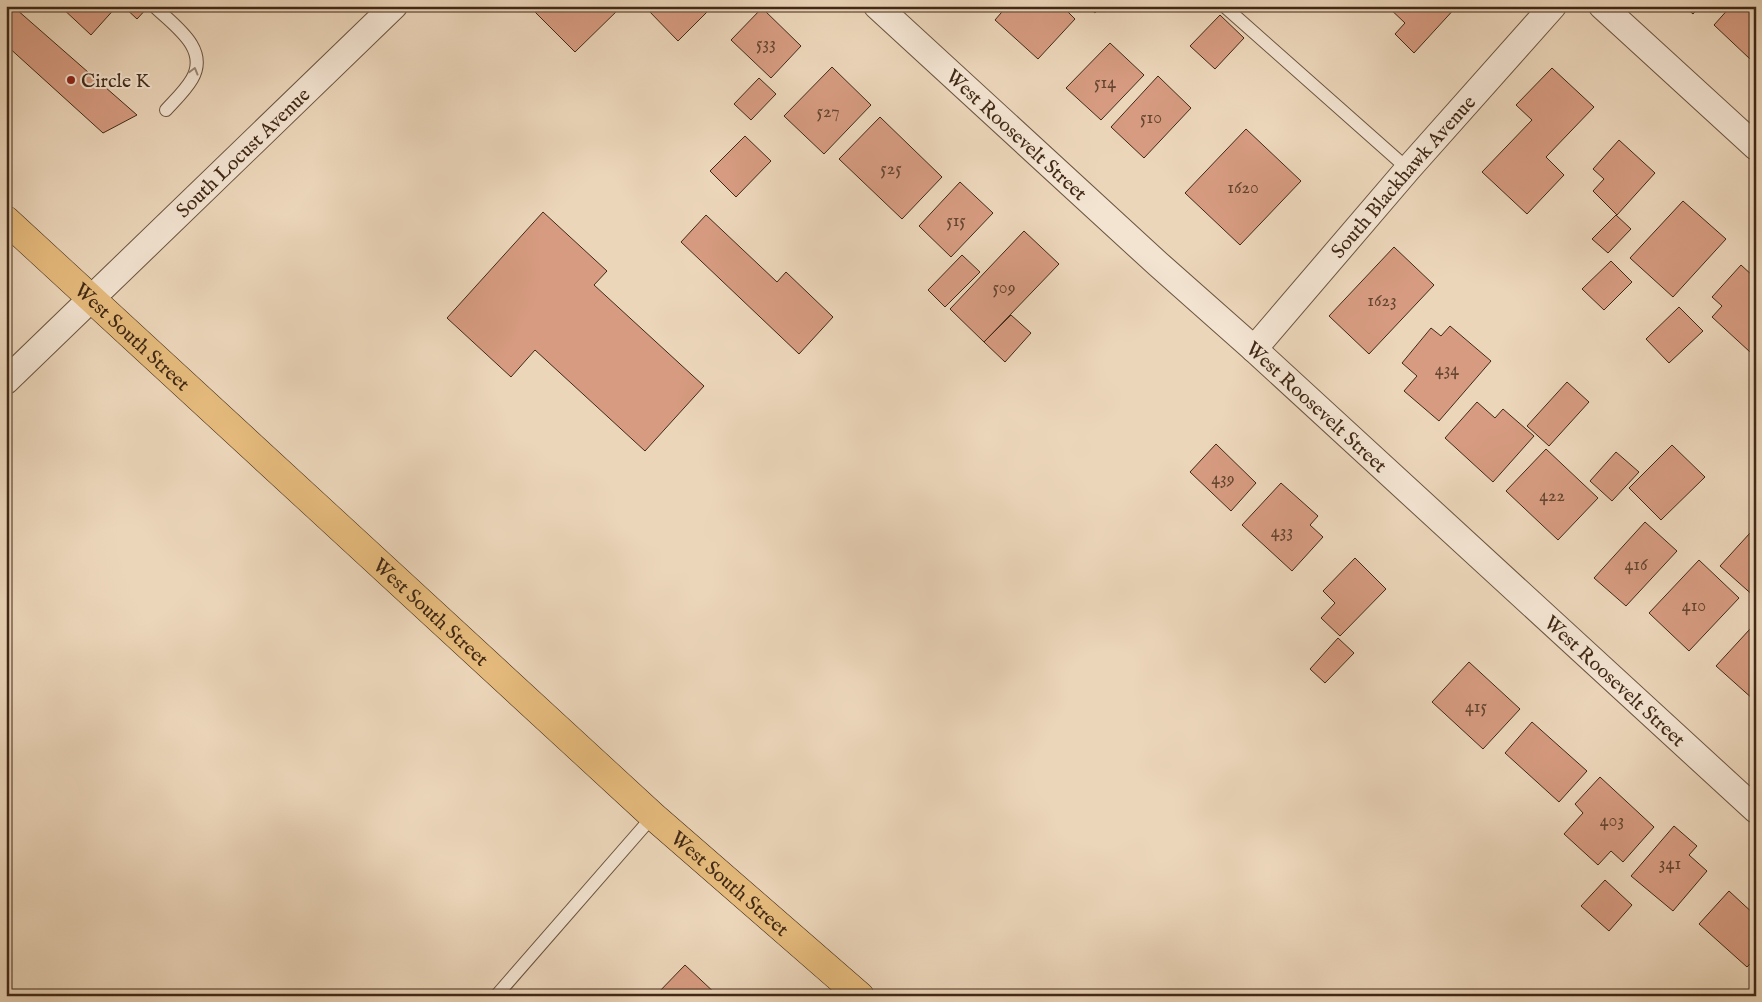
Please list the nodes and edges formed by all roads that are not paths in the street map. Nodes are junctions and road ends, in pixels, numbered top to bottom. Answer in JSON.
{"nodes":[{"id":1,"x":154,"y":6,"type":"edge"},
{"id":2,"x":394,"y":6,"type":"edge"},
{"id":3,"x":877,"y":6,"type":"edge"},
{"id":4,"x":1224,"y":6,"type":"edge"},
{"id":5,"x":1553,"y":6,"type":"edge"},
{"id":6,"x":1602,"y":6,"type":"edge"},
{"id":7,"x":166,"y":110,"type":"dead end"},
{"id":8,"x":1756,"y":146,"type":"edge"},
{"id":9,"x":1408,"y":169,"type":"junction"},
{"id":10,"x":6,"y":220,"type":"edge"},
{"id":11,"x":91,"y":297,"type":"junction"},
{"id":12,"x":1254,"y":349,"type":"junction"},
{"id":13,"x":6,"y":381,"type":"edge"},
{"id":14,"x":1756,"y":810,"type":"edge"},
{"id":15,"x":653,"y":816,"type":"junction"},
{"id":16,"x":496,"y":996,"type":"edge"},
{"id":17,"x":860,"y":996,"type":"edge"}],
"edges":[{"from":7,"to":1,"type":"lane","one_way":true},
{"from":2,"to":11,"type":"street","name":"South Locust Avenue"},
{"from":3,"to":12,"type":"street","name":"West Roosevelt Street"},
{"from":4,"to":9,"type":"lane"},
{"from":5,"to":9,"type":"street","name":"South Blackhawk Avenue"},
{"from":6,"to":8,"type":"street"},
{"from":9,"to":12,"type":"street","name":"South Blackhawk Avenue"},
{"from":10,"to":11,"type":"main road","name":"West South Street"},
{"from":11,"to":13,"type":"street","name":"South Locust Avenue"},
{"from":11,"to":15,"type":"main road","name":"West South Street"},
{"from":12,"to":14,"type":"street","name":"West Roosevelt Street"},
{"from":15,"to":16,"type":"lane"},
{"from":15,"to":17,"type":"main road","name":"West South Street"}]}
